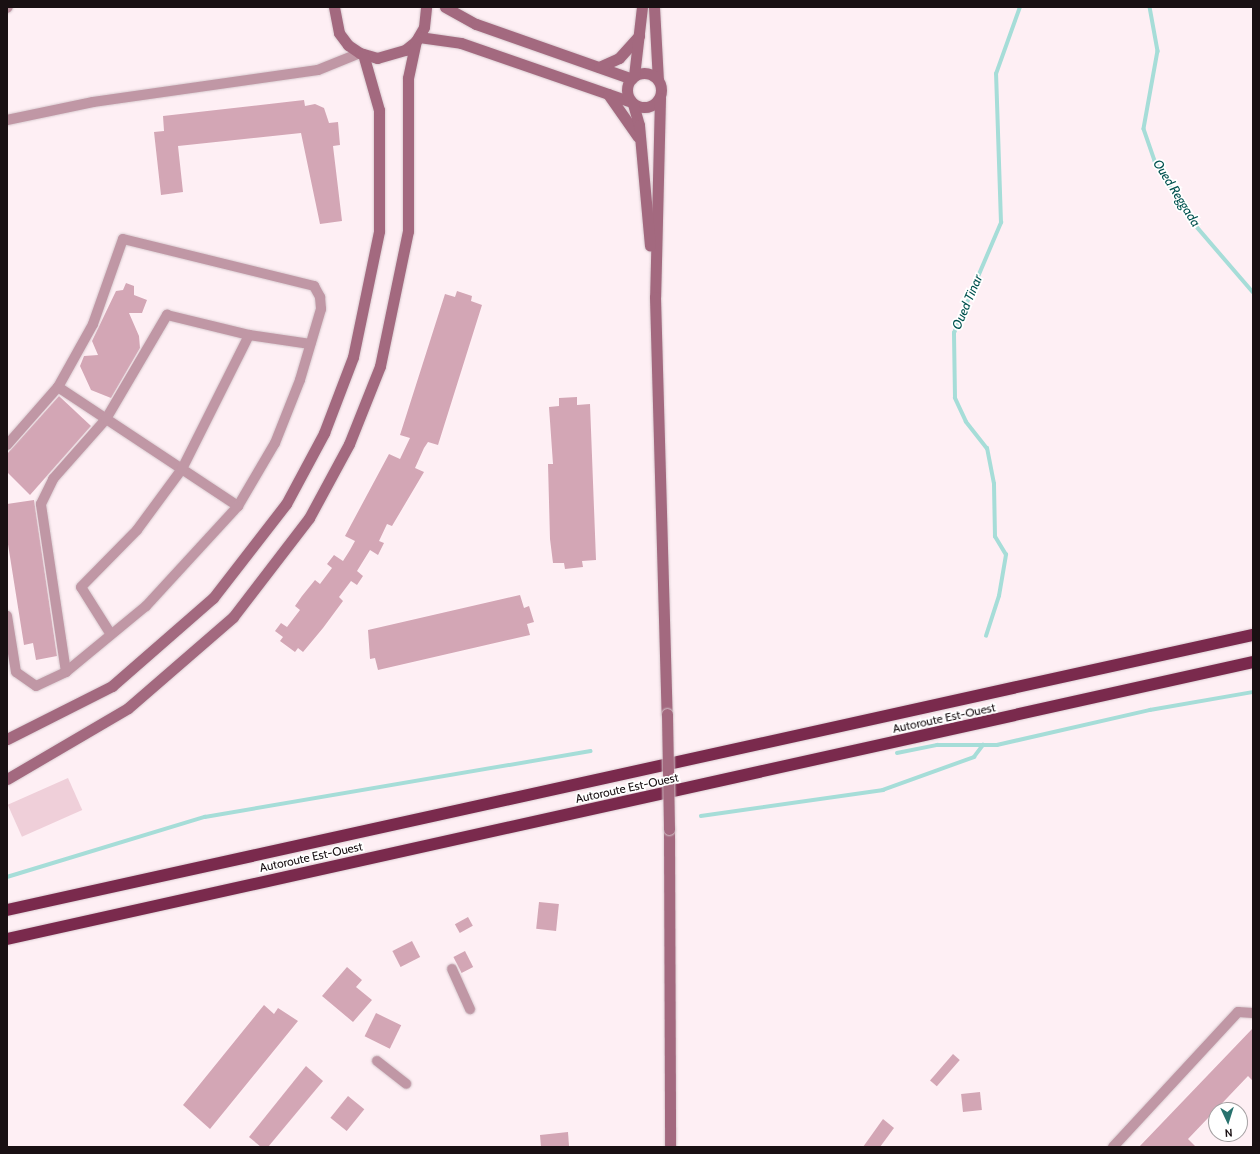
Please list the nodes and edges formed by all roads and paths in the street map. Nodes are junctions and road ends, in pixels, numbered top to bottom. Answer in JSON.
{"nodes":[{"id":1,"x":334,"y":7,"type":"edge"},
{"id":2,"x":426,"y":7,"type":"edge"},
{"id":3,"x":445,"y":7,"type":"edge"},
{"id":4,"x":642,"y":7,"type":"edge"},
{"id":5,"x":654,"y":7,"type":"edge"},
{"id":6,"x":640,"y":34,"type":"junction"},
{"id":7,"x":417,"y":39,"type":"junction"},
{"id":8,"x":361,"y":54,"type":"junction"},
{"id":9,"x":599,"y":67,"type":"junction"},
{"id":10,"x":633,"y":78,"type":"junction"},
{"id":11,"x":658,"y":80,"type":"junction"},
{"id":12,"x":606,"y":92,"type":"junction"},
{"id":13,"x":660,"y":98,"type":"junction"},
{"id":14,"x":632,"y":103,"type":"junction"},
{"id":15,"x":7,"y":120,"type":"edge"},
{"id":16,"x":641,"y":146,"type":"junction"},
{"id":17,"x":655,"y":297,"type":"junction"},
{"id":18,"x":249,"y":335,"type":"junction"},
{"id":19,"x":310,"y":344,"type":"junction"},
{"id":20,"x":58,"y":387,"type":"junction"},
{"id":21,"x":106,"y":419,"type":"junction"},
{"id":22,"x":7,"y":445,"type":"edge"},
{"id":23,"x":182,"y":470,"type":"junction"},
{"id":24,"x":238,"y":506,"type":"junction"},
{"id":25,"x":7,"y":616,"type":"edge"},
{"id":26,"x":110,"y":633,"type":"junction"},
{"id":27,"x":1253,"y":635,"type":"edge"},
{"id":28,"x":1253,"y":662,"type":"edge"},
{"id":29,"x":66,"y":672,"type":"junction"},
{"id":30,"x":7,"y":739,"type":"edge"},
{"id":31,"x":7,"y":779,"type":"edge"},
{"id":32,"x":7,"y":910,"type":"edge"},
{"id":33,"x":7,"y":939,"type":"edge"},
{"id":34,"x":452,"y":969,"type":"dead end"},
{"id":35,"x":470,"y":1009,"type":"dead end"},
{"id":36,"x":1253,"y":1013,"type":"edge"},
{"id":37,"x":377,"y":1060,"type":"dead end"},
{"id":38,"x":406,"y":1084,"type":"dead end"},
{"id":39,"x":670,"y":1147,"type":"edge"},
{"id":40,"x":1113,"y":1147,"type":"edge"}],
"edges":[{"from":1,"to":8,"type":"main road"},
{"from":2,"to":7,"type":"main road"},
{"from":3,"to":9,"type":"main road"},
{"from":4,"to":6,"type":"main road"},
{"from":5,"to":11,"type":"main road"},
{"from":6,"to":9,"type":"main road"},
{"from":6,"to":10,"type":"main road"},
{"from":7,"to":8,"type":"main road"},
{"from":7,"to":12,"type":"main road"},
{"from":7,"to":31,"type":"main road"},
{"from":8,"to":15,"type":"street"},
{"from":8,"to":30,"type":"main road"},
{"from":9,"to":10,"type":"main road"},
{"from":10,"to":11,"type":"main road"},
{"from":10,"to":14,"type":"main road"},
{"from":11,"to":13,"type":"main road"},
{"from":12,"to":14,"type":"main road"},
{"from":12,"to":16,"type":"main road"},
{"from":13,"to":14,"type":"main road"},
{"from":13,"to":17,"type":"main road"},
{"from":14,"to":16,"type":"main road"},
{"from":16,"to":17,"type":"main road"},
{"from":17,"to":39,"type":"main road","bridge":true},
{"from":18,"to":19,"type":"street"},
{"from":18,"to":21,"type":"street"},
{"from":18,"to":23,"type":"street"},
{"from":19,"to":20,"type":"street"},
{"from":19,"to":24,"type":"street"},
{"from":20,"to":21,"type":"street"},
{"from":20,"to":22,"type":"street"},
{"from":21,"to":23,"type":"street"},
{"from":21,"to":29,"type":"street"},
{"from":23,"to":24,"type":"street"},
{"from":23,"to":26,"type":"street"},
{"from":24,"to":26,"type":"street"},
{"from":25,"to":29,"type":"street"},
{"from":26,"to":29,"type":"street"},
{"from":27,"to":32,"type":"highway","name":"Autoroute Est-Ouest"},
{"from":28,"to":33,"type":"highway","name":"Autoroute Est-Ouest"},
{"from":34,"to":35,"type":"street"},
{"from":36,"to":40,"type":"street"},
{"from":37,"to":38,"type":"street"}]}
